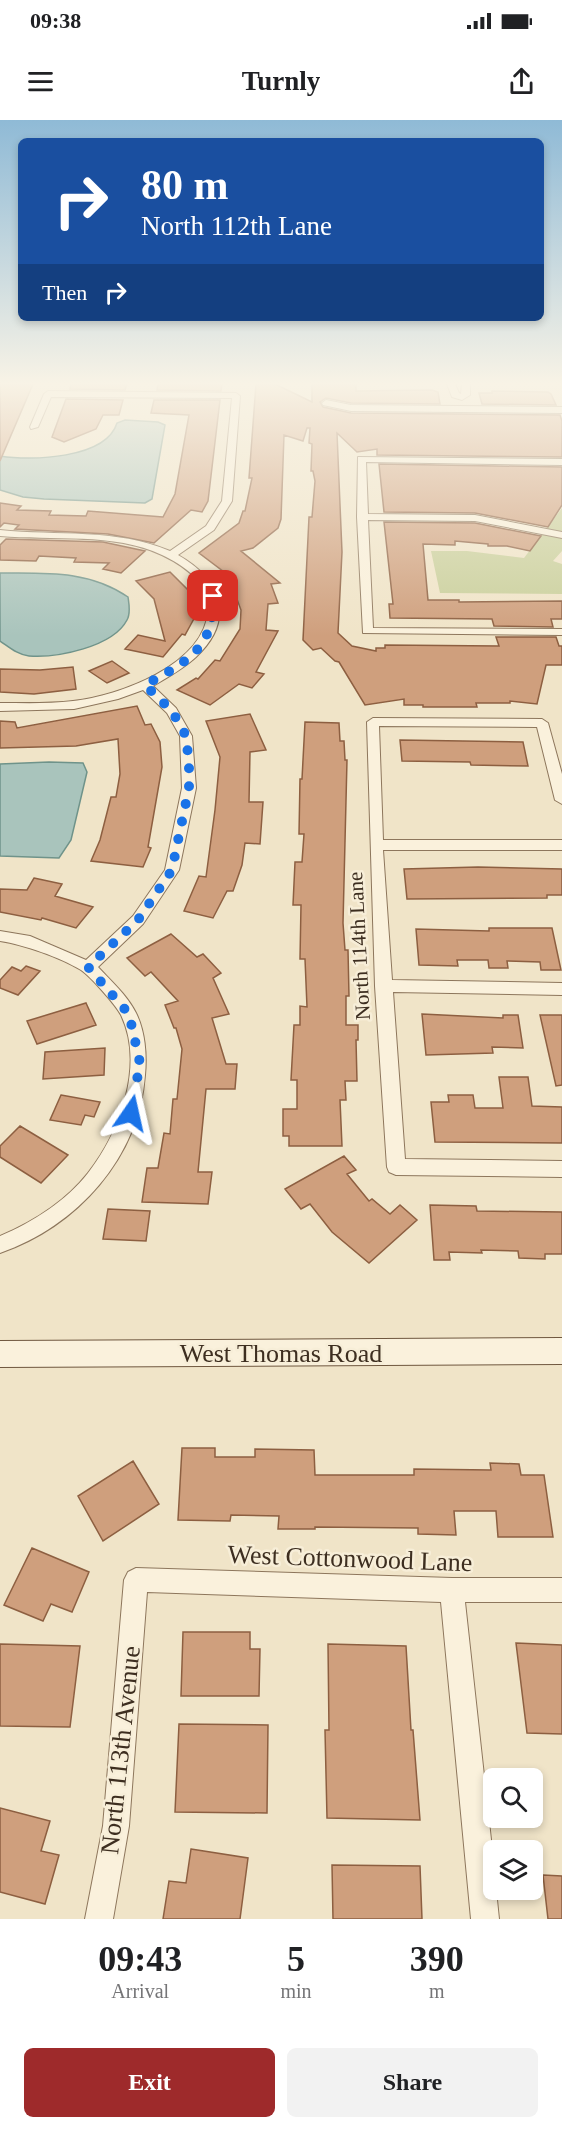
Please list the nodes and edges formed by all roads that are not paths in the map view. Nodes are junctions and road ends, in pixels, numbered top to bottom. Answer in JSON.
{"nodes":[{"id":1,"x":230,"y":468,"type":"edge"},
{"id":2,"x":361,"y":468,"type":"edge"},
{"id":3,"x":362,"y":516,"type":"junction"},
{"id":4,"x":0,"y":533,"type":"edge"},
{"id":5,"x":562,"y":535,"type":"edge"},
{"id":6,"x":172,"y":554,"type":"junction"},
{"id":7,"x":562,"y":632,"type":"edge"},
{"id":8,"x":145,"y":685,"type":"junction"},
{"id":9,"x":0,"y":707,"type":"edge"},
{"id":10,"x":562,"y":800,"type":"edge"},
{"id":11,"x":376,"y":845,"type":"junction"},
{"id":12,"x":562,"y":845,"type":"edge"},
{"id":13,"x":0,"y":936,"type":"edge"},
{"id":14,"x":88,"y":967,"type":"junction"},
{"id":15,"x":384,"y":986,"type":"junction"},
{"id":16,"x":562,"y":989,"type":"edge"},
{"id":17,"x":562,"y":1169,"type":"edge"},
{"id":18,"x":0,"y":1245,"type":"edge"},
{"id":19,"x":562,"y":1352,"type":"edge"},
{"id":20,"x":0,"y":1354,"type":"edge"},
{"id":21,"x":136,"y":1580,"type":"joint"},
{"id":22,"x":452,"y":1590,"type":"junction"},
{"id":23,"x":562,"y":1590,"type":"edge"},
{"id":24,"x":99,"y":1919,"type":"edge"},
{"id":25,"x":485,"y":1919,"type":"edge"}],
"edges":[{"from":1,"to":6,"type":"street"},
{"from":2,"to":3,"type":"street"},
{"from":3,"to":5,"type":"street"},
{"from":3,"to":7,"type":"street"},
{"from":4,"to":6,"type":"street"},
{"from":6,"to":8,"type":"street"},
{"from":8,"to":9,"type":"street"},
{"from":8,"to":14,"type":"street"},
{"from":10,"to":11,"type":"street","name":"North 114th Lane"},
{"from":11,"to":12,"type":"street"},
{"from":11,"to":15,"type":"street","name":"North 114th Lane"},
{"from":13,"to":14,"type":"street"},
{"from":14,"to":18,"type":"street"},
{"from":15,"to":16,"type":"street"},
{"from":15,"to":17,"type":"street","name":"North 114th Lane"},
{"from":19,"to":20,"type":"main road","name":"West Thomas Road"},
{"from":21,"to":22,"type":"street","name":"West Cottonwood Lane"},
{"from":21,"to":24,"type":"street","name":"North 113th Avenue"},
{"from":22,"to":23,"type":"street","name":"West Cottonwood Lane"},
{"from":22,"to":25,"type":"street"}]}
